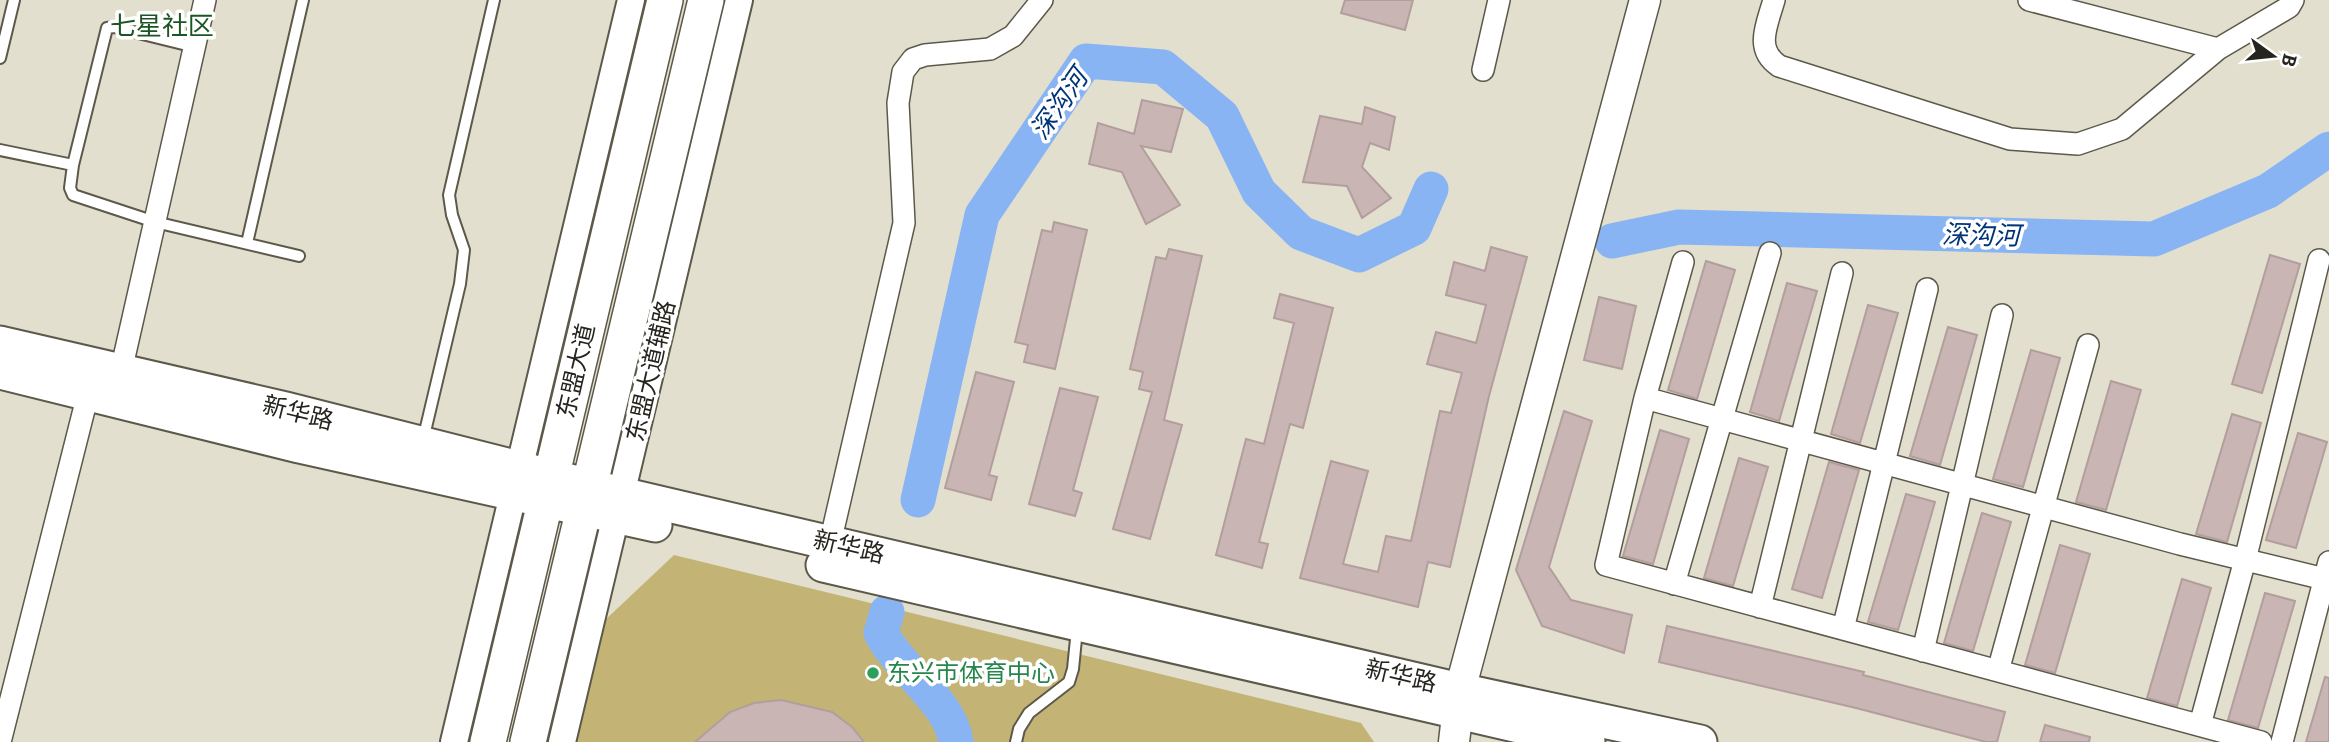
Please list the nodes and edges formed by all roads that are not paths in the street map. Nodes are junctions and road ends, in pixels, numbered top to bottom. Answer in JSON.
{"nodes":[{"id":1,"x":15,"y":0,"type":"edge"},
{"id":2,"x":205,"y":0,"type":"edge"},
{"id":3,"x":303,"y":0,"type":"edge"},
{"id":4,"x":494,"y":0,"type":"edge"},
{"id":5,"x":631,"y":0,"type":"edge"},
{"id":6,"x":665,"y":0,"type":"edge"},
{"id":7,"x":706,"y":0,"type":"edge"},
{"id":8,"x":739,"y":0,"type":"edge"},
{"id":9,"x":1042,"y":0,"type":"edge"},
{"id":10,"x":1499,"y":0,"type":"edge"},
{"id":11,"x":1645,"y":0,"type":"edge"},
{"id":12,"x":1774,"y":0,"type":"edge"},
{"id":13,"x":2029,"y":0,"type":"edge"},
{"id":14,"x":2293,"y":0,"type":"edge"},
{"id":15,"x":195,"y":47,"type":"junction"},
{"id":16,"x":2218,"y":49,"type":"junction"},
{"id":17,"x":0,"y":58,"type":"edge"},
{"id":18,"x":1483,"y":70,"type":"dead end"},
{"id":19,"x":0,"y":150,"type":"edge"},
{"id":20,"x":73,"y":165,"type":"junction"},
{"id":21,"x":155,"y":222,"type":"junction"},
{"id":22,"x":247,"y":243,"type":"junction"},
{"id":23,"x":1770,"y":253,"type":"dead end"},
{"id":24,"x":299,"y":256,"type":"dead end"},
{"id":25,"x":2319,"y":260,"type":"dead end"},
{"id":26,"x":1683,"y":262,"type":"dead end"},
{"id":27,"x":1842,"y":273,"type":"dead end"},
{"id":28,"x":1927,"y":289,"type":"dead end"},
{"id":29,"x":2003,"y":315,"type":"dead end"},
{"id":30,"x":0,"y":343,"type":"edge"},
{"id":31,"x":2088,"y":345,"type":"dead end"},
{"id":32,"x":121,"y":371,"type":"junction"},
{"id":33,"x":0,"y":372,"type":"edge"},
{"id":34,"x":88,"y":394,"type":"junction"},
{"id":35,"x":1645,"y":398,"type":"junction"},
{"id":36,"x":1722,"y":418,"type":"junction"},
{"id":37,"x":1802,"y":440,"type":"junction"},
{"id":38,"x":422,"y":443,"type":"junction"},
{"id":39,"x":1883,"y":462,"type":"junction"},
{"id":40,"x":532,"y":484,"type":"junction"},
{"id":41,"x":1961,"y":484,"type":"junction"},
{"id":42,"x":603,"y":501,"type":"junction"},
{"id":43,"x":2045,"y":507,"type":"junction"},
{"id":44,"x":830,"y":543,"type":"junction"},
{"id":45,"x":2245,"y":560,"type":"junction"},
{"id":46,"x":2328,"y":574,"type":"edge"},
{"id":47,"x":1674,"y":583,"type":"junction"},
{"id":48,"x":1760,"y":607,"type":"junction"},
{"id":49,"x":1077,"y":626,"type":"junction"},
{"id":50,"x":1843,"y":629,"type":"junction"},
{"id":51,"x":1923,"y":651,"type":"junction"},
{"id":52,"x":1997,"y":671,"type":"junction"},
{"id":53,"x":1457,"y":715,"type":"edge"},
{"id":54,"x":2200,"y":726,"type":"junction"},
{"id":55,"x":0,"y":742,"type":"edge"},
{"id":56,"x":454,"y":742,"type":"edge"},
{"id":57,"x":488,"y":742,"type":"edge"},
{"id":58,"x":528,"y":742,"type":"edge"},
{"id":59,"x":562,"y":742,"type":"edge"},
{"id":60,"x":1016,"y":742,"type":"edge"},
{"id":61,"x":1588,"y":742,"type":"edge"},
{"id":62,"x":1700,"y":742,"type":"edge"},
{"id":63,"x":2261,"y":742,"type":"edge"},
{"id":64,"x":2282,"y":742,"type":"edge"}],
"edges":[{"from":1,"to":17,"type":"lane"},
{"from":2,"to":15,"type":"street"},
{"from":3,"to":22,"type":"lane"},
{"from":4,"to":38,"type":"lane"},
{"from":5,"to":40,"type":"street"},
{"from":6,"to":40,"type":"highway","name":"东盟大道"},
{"from":7,"to":42,"type":"highway","name":"东盟大道"},
{"from":8,"to":42,"type":"street","name":"东盟大道辅路"},
{"from":9,"to":44,"type":"street"},
{"from":10,"to":18,"type":"street"},
{"from":11,"to":53,"type":"main road"},
{"from":12,"to":16,"type":"street"},
{"from":13,"to":16,"type":"street"},
{"from":14,"to":16,"type":"street"},
{"from":15,"to":20,"type":"lane"},
{"from":15,"to":21,"type":"street"},
{"from":19,"to":20,"type":"lane"},
{"from":20,"to":21,"type":"lane"},
{"from":21,"to":22,"type":"lane"},
{"from":21,"to":32,"type":"street"},
{"from":22,"to":24,"type":"lane"},
{"from":23,"to":36,"type":"street"},
{"from":25,"to":45,"type":"street"},
{"from":26,"to":35,"type":"street"},
{"from":27,"to":37,"type":"street"},
{"from":28,"to":39,"type":"street"},
{"from":29,"to":41,"type":"street"},
{"from":30,"to":32,"type":"main road","name":"新华路"},
{"from":31,"to":43,"type":"street"},
{"from":32,"to":38,"type":"main road","name":"新华路"},
{"from":33,"to":34,"type":"main road","name":"新华路"},
{"from":34,"to":40,"type":"main road","name":"新华路"},
{"from":34,"to":55,"type":"street"},
{"from":35,"to":36,"type":"street"},
{"from":35,"to":47,"type":"street"},
{"from":36,"to":37,"type":"street"},
{"from":36,"to":47,"type":"street"},
{"from":37,"to":39,"type":"street"},
{"from":37,"to":48,"type":"street"},
{"from":38,"to":40,"type":"main road","name":"新华路"},
{"from":39,"to":41,"type":"street"},
{"from":39,"to":50,"type":"street"},
{"from":40,"to":42,"type":"main road","name":"新华路"},
{"from":40,"to":56,"type":"street"},
{"from":40,"to":57,"type":"highway","name":"东盟大道"},
{"from":41,"to":43,"type":"street"},
{"from":41,"to":51,"type":"street"},
{"from":42,"to":44,"type":"main road","name":"新华路"},
{"from":42,"to":49,"type":"main road","name":"新华路"},
{"from":42,"to":58,"type":"highway","name":"东盟大道"},
{"from":42,"to":59,"type":"street","name":"东盟大道辅路"},
{"from":43,"to":45,"type":"street"},
{"from":43,"to":52,"type":"street"},
{"from":44,"to":53,"type":"main road","name":"新华路"},
{"from":45,"to":46,"type":"street"},
{"from":45,"to":54,"type":"street"},
{"from":46,"to":64,"type":"street"},
{"from":47,"to":48,"type":"street"},
{"from":48,"to":50,"type":"street"},
{"from":49,"to":53,"type":"main road","name":"新华路"},
{"from":49,"to":60,"type":"lane"},
{"from":50,"to":51,"type":"street"},
{"from":51,"to":52,"type":"street"},
{"from":52,"to":54,"type":"street"},
{"from":53,"to":61,"type":"main road","name":"新华路"},
{"from":53,"to":62,"type":"main road","name":"新华路"},
{"from":54,"to":63,"type":"street"}]}
